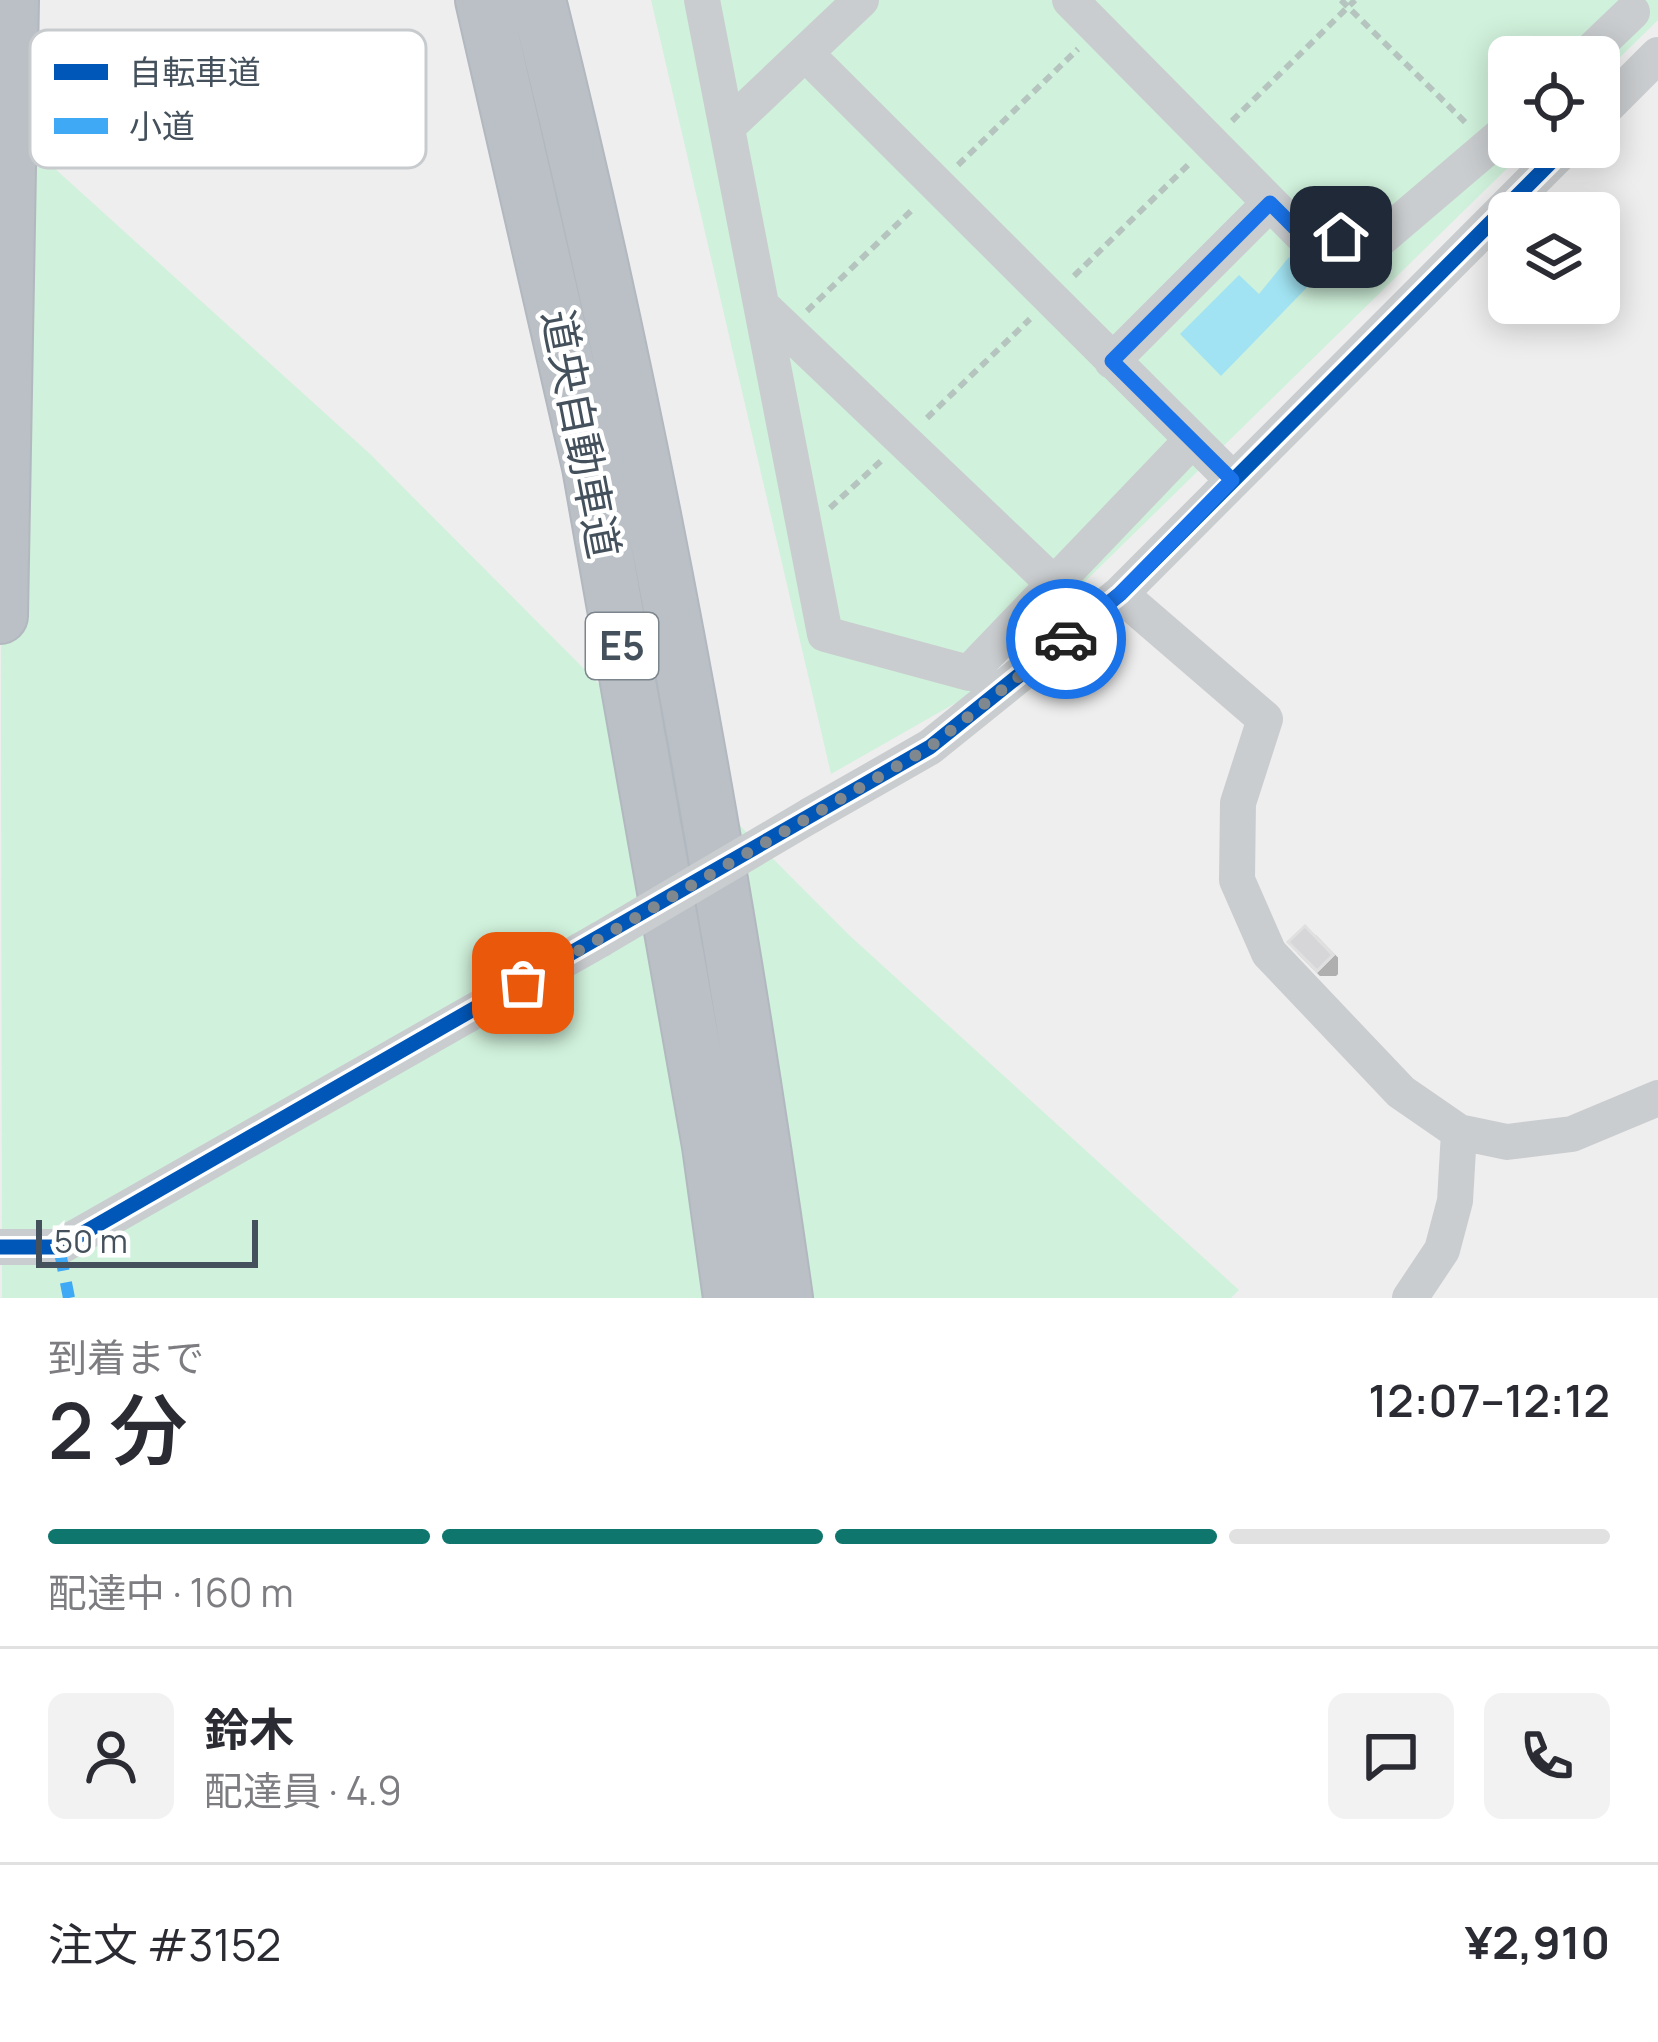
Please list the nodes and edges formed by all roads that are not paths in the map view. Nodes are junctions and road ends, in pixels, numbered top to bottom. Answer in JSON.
{"nodes":[{"id":1,"x":11,"y":0,"type":"edge"},
{"id":2,"x":483,"y":0,"type":"edge"},
{"id":3,"x":538,"y":0,"type":"edge"},
{"id":4,"x":702,"y":0,"type":"edge"},
{"id":5,"x":861,"y":0,"type":"edge"},
{"id":6,"x":1070,"y":0,"type":"edge"},
{"id":7,"x":1626,"y":6,"type":"edge"},
{"id":8,"x":1602,"y":36,"type":"edge"},
{"id":9,"x":1658,"y":38,"type":"edge"},
{"id":10,"x":806,"y":54,"type":"junction"},
{"id":11,"x":1658,"y":56,"type":"edge"},
{"id":12,"x":1620,"y":93,"type":"edge"},
{"id":13,"x":727,"y":127,"type":"junction"},
{"id":14,"x":1488,"y":148,"type":"edge"},
{"id":15,"x":1545,"y":168,"type":"edge"},
{"id":16,"x":1270,"y":203,"type":"junction"},
{"id":17,"x":764,"y":308,"type":"junction"},
{"id":18,"x":1112,"y":361,"type":"junction"},
{"id":19,"x":1192,"y":440,"type":"junction"},
{"id":20,"x":1232,"y":480,"type":"junction"},
{"id":21,"x":1054,"y":584,"type":"junction"},
{"id":22,"x":1120,"y":594,"type":"junction"},
{"id":23,"x":0,"y":616,"type":"edge"},
{"id":24,"x":1658,"y":1098,"type":"edge"},
{"id":25,"x":1459,"y":1132,"type":"junction"},
{"id":26,"x":0,"y":1247,"type":"edge"},
{"id":27,"x":731,"y":1298,"type":"edge"},
{"id":28,"x":784,"y":1298,"type":"edge"},
{"id":29,"x":1410,"y":1298,"type":"edge"}],
"edges":[{"from":1,"to":23,"type":"highway"},
{"from":2,"to":27,"type":"highway","name":"道央自動車道","number":"E5"},
{"from":3,"to":28,"type":"highway","name":"道央自動車道","number":"E5"},
{"from":4,"to":13,"type":"street"},
{"from":5,"to":10,"type":"street"},
{"from":6,"to":16,"type":"street"},
{"from":7,"to":8,"type":"street"},
{"from":7,"to":9,"type":"street"},
{"from":10,"to":13,"type":"street"},
{"from":10,"to":18,"type":"street"},
{"from":11,"to":12,"type":"street"},
{"from":13,"to":17,"type":"street"},
{"from":14,"to":16,"type":"street"},
{"from":15,"to":20,"type":"street"},
{"from":16,"to":18,"type":"street"},
{"from":17,"to":21,"type":"street"},
{"from":17,"to":21,"type":"street"},
{"from":18,"to":19,"type":"street"},
{"from":19,"to":20,"type":"street"},
{"from":19,"to":21,"type":"street"},
{"from":20,"to":22,"type":"street"},
{"from":22,"to":25,"type":"street"},
{"from":22,"to":26,"type":"street","bridge":true},
{"from":24,"to":25,"type":"street"},
{"from":25,"to":29,"type":"street"}]}
